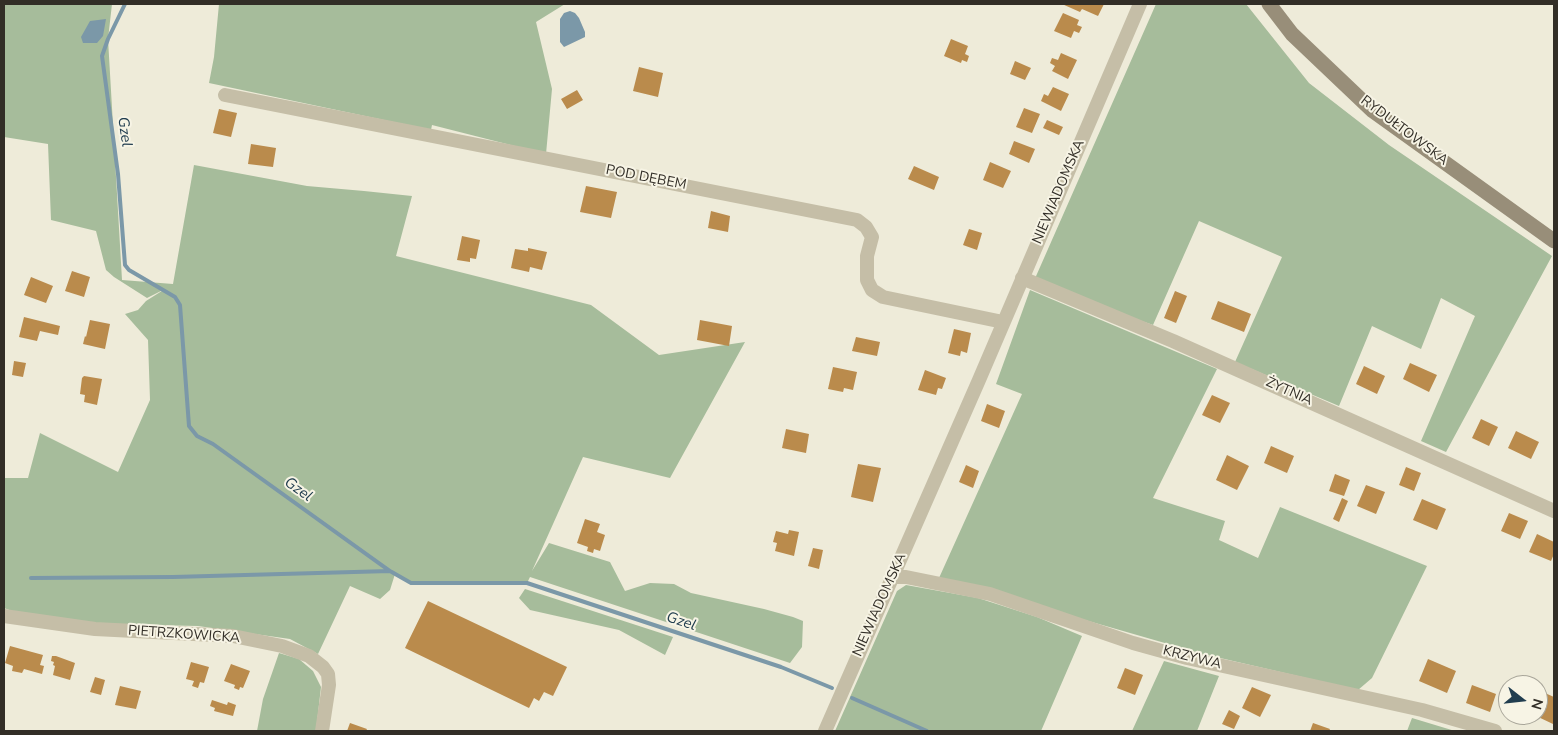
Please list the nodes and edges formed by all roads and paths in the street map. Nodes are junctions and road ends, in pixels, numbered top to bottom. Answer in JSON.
{"nodes":[{"id":1,"x":1140,"y":4,"type":"edge"},
{"id":2,"x":1269,"y":4,"type":"edge"},
{"id":3,"x":225,"y":95,"type":"dead end"},
{"id":4,"x":1554,"y":241,"type":"edge"},
{"id":5,"x":1022,"y":278,"type":"junction"},
{"id":6,"x":1003,"y":322,"type":"junction"},
{"id":7,"x":1554,"y":511,"type":"edge"},
{"id":8,"x":892,"y":577,"type":"junction"},
{"id":9,"x":4,"y":616,"type":"edge"},
{"id":10,"x":322,"y":731,"type":"edge"},
{"id":11,"x":825,"y":731,"type":"edge"},
{"id":12,"x":1495,"y":731,"type":"edge"}],
"edges":[{"from":1,"to":5,"type":"street","name":"NIEWIADOMSKA"},
{"from":2,"to":4,"type":"street","name":"RYDUŁTOWSKA"},
{"from":3,"to":6,"type":"street","name":"POD DĘBEM"},
{"from":5,"to":6,"type":"street","name":"NIEWIADOMSKA"},
{"from":5,"to":7,"type":"street","name":"ŻYTNIA"},
{"from":6,"to":8,"type":"street","name":"NIEWIADOMSKA"},
{"from":8,"to":11,"type":"street","name":"NIEWIADOMSKA"},
{"from":8,"to":12,"type":"street","name":"KRZYWA"},
{"from":9,"to":10,"type":"street","name":"PIETRZKOWICKA"}]}
